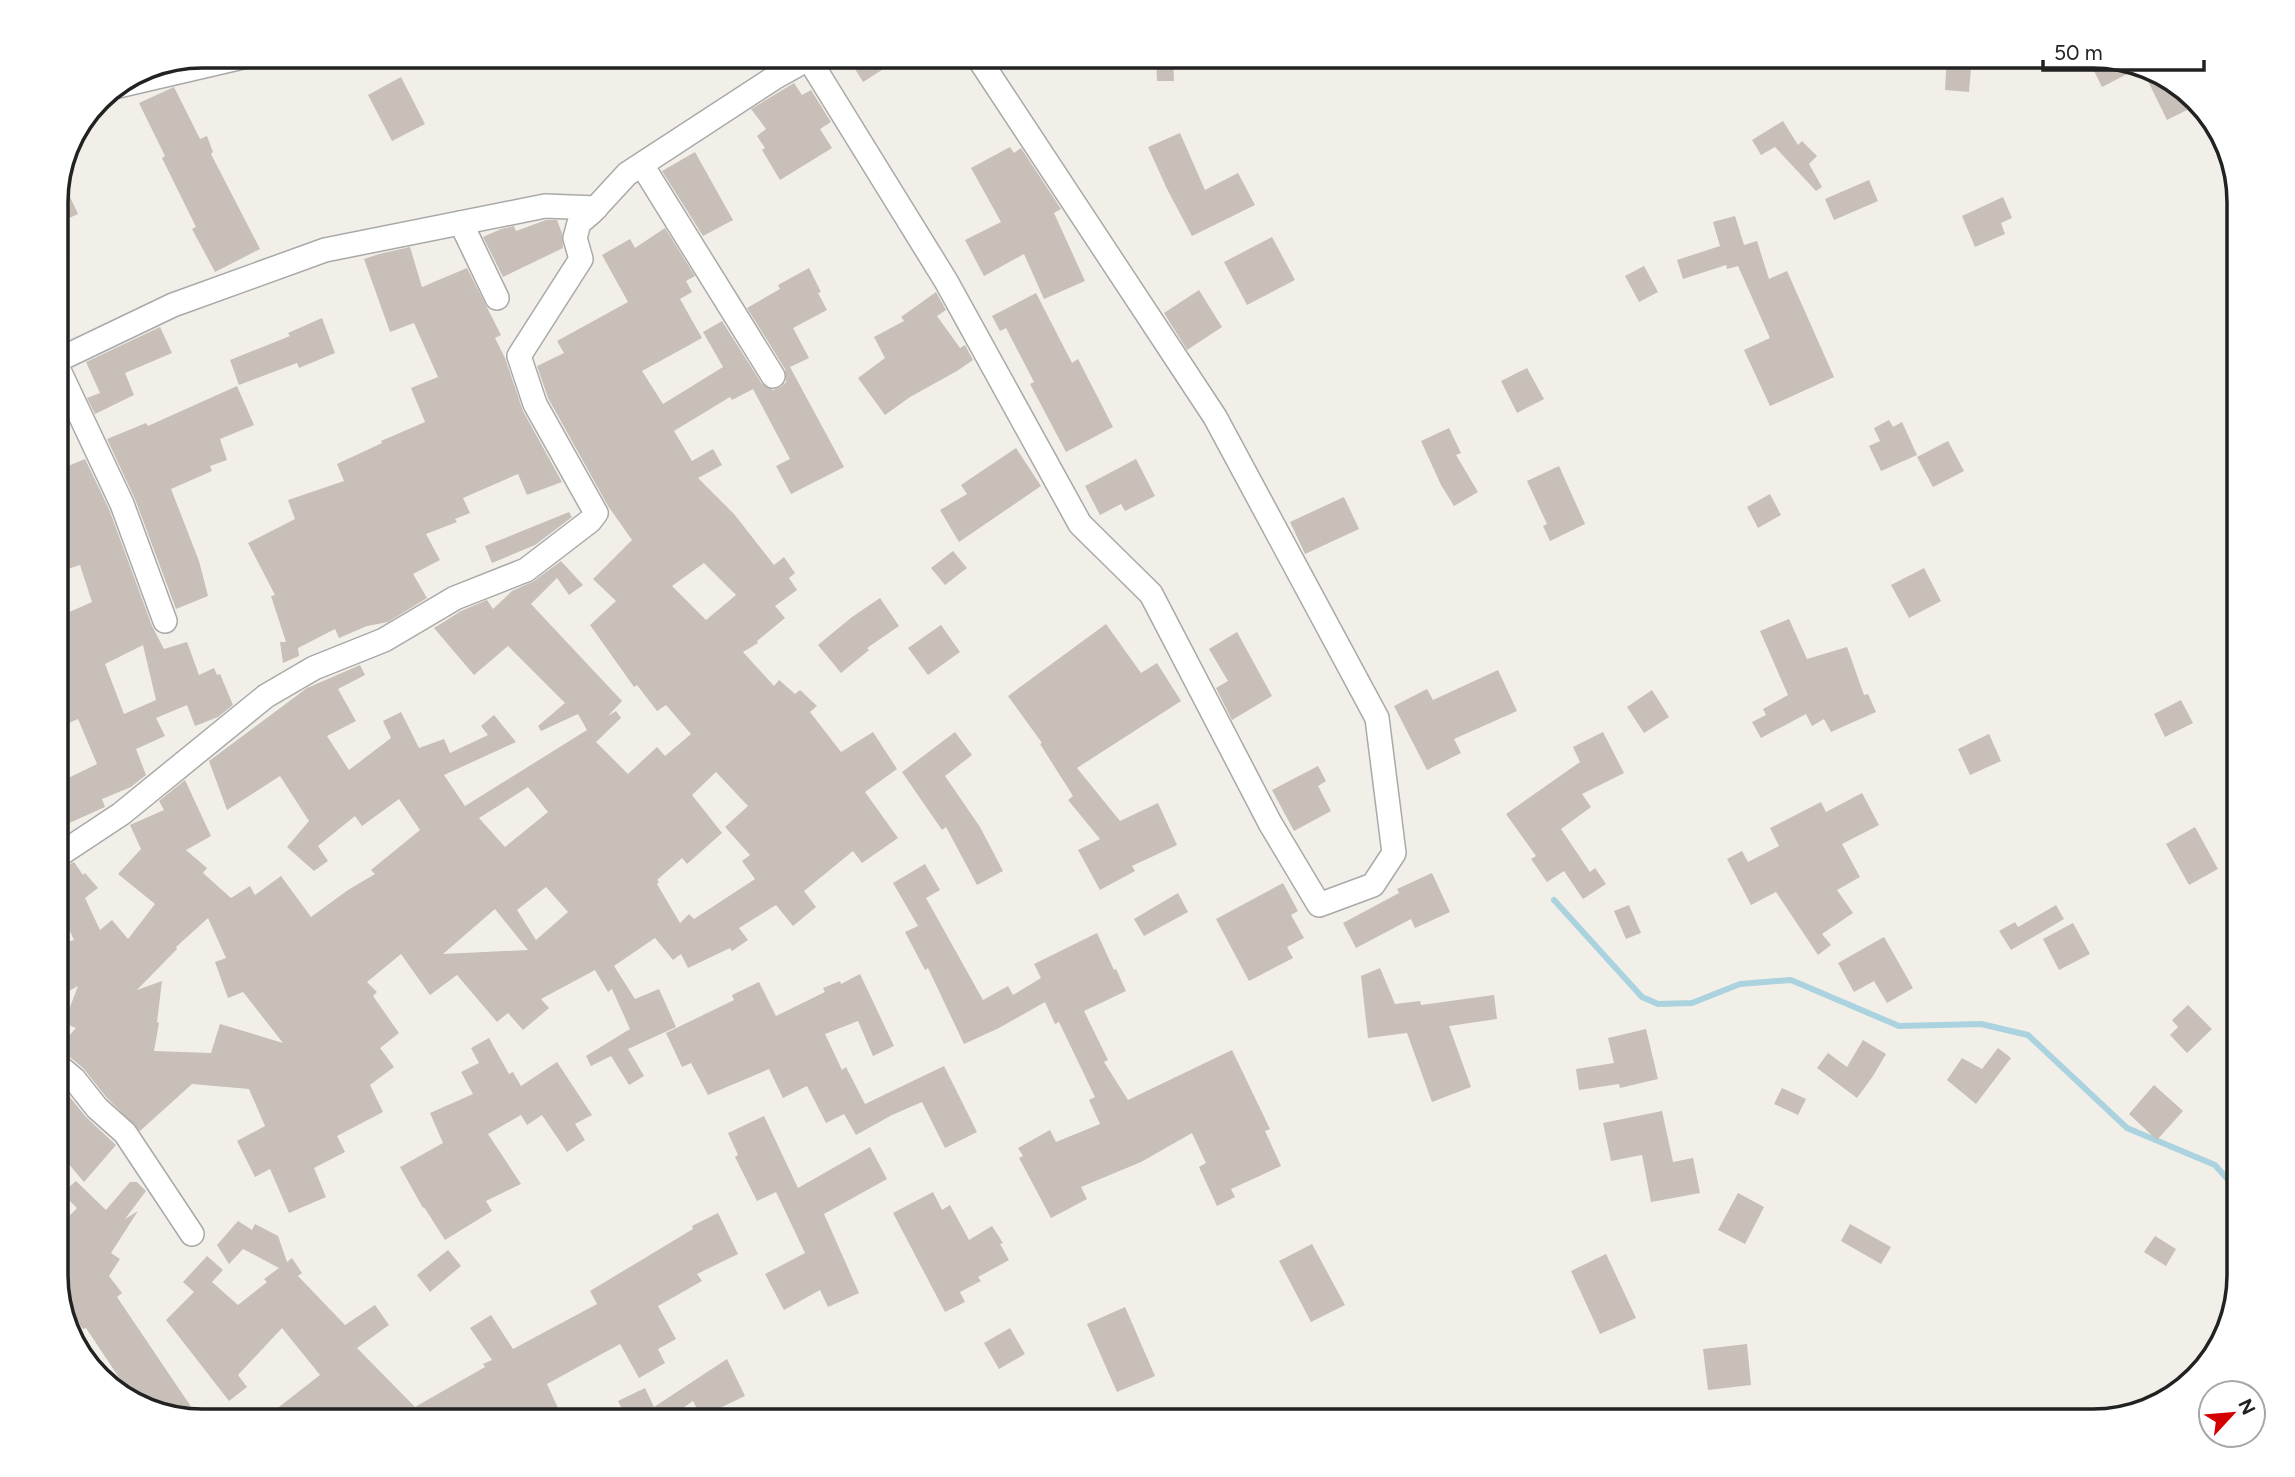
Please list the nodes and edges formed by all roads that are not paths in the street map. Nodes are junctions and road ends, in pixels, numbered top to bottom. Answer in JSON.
{"nodes":[{"id":1,"x":790,"y":68,"type":"edge"},
{"id":2,"x":814,"y":68,"type":"edge"},
{"id":3,"x":985,"y":68,"type":"edge"},
{"id":4,"x":193,"y":69,"type":"edge"},
{"id":5,"x":152,"y":78,"type":"edge"},
{"id":6,"x":642,"y":165,"type":"junction"},
{"id":7,"x":596,"y":208,"type":"junction"},
{"id":8,"x":461,"y":223,"type":"junction"},
{"id":9,"x":497,"y":298,"type":"dead end"},
{"id":10,"x":69,"y":356,"type":"edge"},
{"id":11,"x":773,"y":376,"type":"dead end"},
{"id":12,"x":69,"y":390,"type":"edge"},
{"id":13,"x":165,"y":621,"type":"dead end"},
{"id":14,"x":69,"y":848,"type":"edge"},
{"id":15,"x":69,"y":1075,"type":"edge"},
{"id":16,"x":192,"y":1234,"type":"dead end"}],
"edges":[{"from":1,"to":6,"type":"street"},
{"from":2,"to":3,"type":"street"},
{"from":4,"to":5,"type":"street"},
{"from":6,"to":7,"type":"street"},
{"from":6,"to":11,"type":"street"},
{"from":7,"to":8,"type":"street"},
{"from":7,"to":14,"type":"street"},
{"from":8,"to":9,"type":"street"},
{"from":8,"to":10,"type":"street"},
{"from":12,"to":13,"type":"street"},
{"from":15,"to":16,"type":"street"}]}
